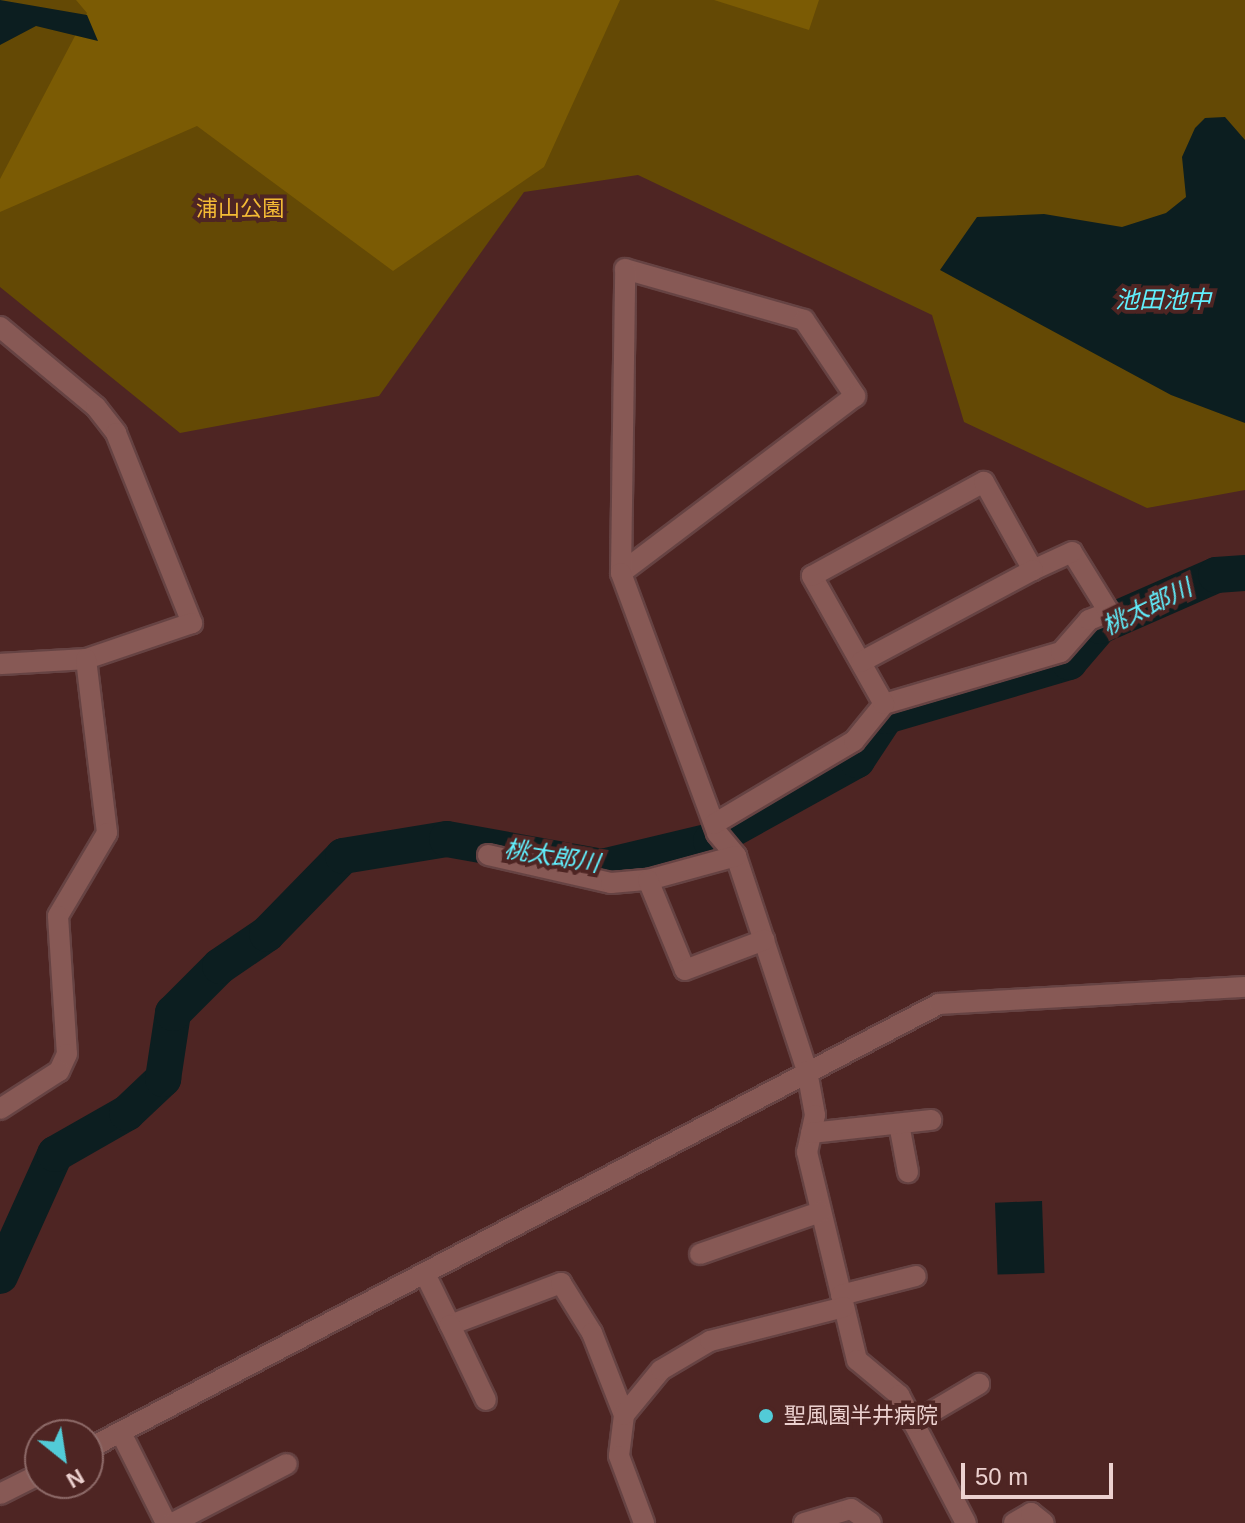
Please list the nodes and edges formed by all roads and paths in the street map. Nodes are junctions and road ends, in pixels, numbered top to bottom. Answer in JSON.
{"nodes":[{"id":1,"x":0,"y":327,"type":"edge"},
{"id":2,"x":1033,"y":570,"type":"junction"},
{"id":3,"x":621,"y":573,"type":"junction"},
{"id":4,"x":86,"y":659,"type":"junction"},
{"id":5,"x":861,"y":662,"type":"junction"},
{"id":6,"x":0,"y":664,"type":"edge"},
{"id":7,"x":884,"y":704,"type":"junction"},
{"id":8,"x":714,"y":824,"type":"junction"},
{"id":9,"x":488,"y":855,"type":"dead end"},
{"id":10,"x":736,"y":856,"type":"junction"},
{"id":11,"x":648,"y":880,"type":"junction"},
{"id":12,"x":764,"y":940,"type":"junction"},
{"id":13,"x":1245,"y":987,"type":"edge"},
{"id":14,"x":807,"y":1071,"type":"junction"},
{"id":15,"x":0,"y":1109,"type":"edge"},
{"id":16,"x":931,"y":1120,"type":"dead end"},
{"id":17,"x":899,"y":1124,"type":"junction"},
{"id":18,"x":811,"y":1133,"type":"junction"},
{"id":19,"x":908,"y":1172,"type":"dead end"},
{"id":20,"x":820,"y":1212,"type":"junction"},
{"id":21,"x":700,"y":1254,"type":"dead end"},
{"id":22,"x":425,"y":1274,"type":"junction"},
{"id":23,"x":916,"y":1276,"type":"dead end"},
{"id":24,"x":843,"y":1301,"type":"junction"},
{"id":25,"x":450,"y":1325,"type":"junction"},
{"id":26,"x":979,"y":1384,"type":"dead end"},
{"id":27,"x":486,"y":1400,"type":"dead end"},
{"id":28,"x":624,"y":1415,"type":"junction"},
{"id":29,"x":913,"y":1423,"type":"junction"},
{"id":30,"x":121,"y":1433,"type":"junction"},
{"id":31,"x":104,"y":1441,"type":"edge"},
{"id":32,"x":287,"y":1464,"type":"dead end"},
{"id":33,"x":24,"y":1482,"type":"edge"},
{"id":34,"x":0,"y":1494,"type":"edge"},
{"id":35,"x":166,"y":1523,"type":"edge"},
{"id":36,"x":173,"y":1523,"type":"edge"},
{"id":37,"x":644,"y":1523,"type":"edge"},
{"id":38,"x":804,"y":1523,"type":"edge"},
{"id":39,"x":871,"y":1523,"type":"edge"},
{"id":40,"x":966,"y":1523,"type":"edge"},
{"id":41,"x":1014,"y":1523,"type":"edge"},
{"id":42,"x":1044,"y":1523,"type":"edge"}],
"edges":[{"from":1,"to":4,"type":"street"},
{"from":2,"to":5,"type":"street"},
{"from":2,"to":5,"type":"street"},
{"from":2,"to":7,"type":"street"},
{"from":3,"to":3,"type":"street"},
{"from":3,"to":8,"type":"street"},
{"from":4,"to":6,"type":"street"},
{"from":4,"to":15,"type":"street"},
{"from":5,"to":7,"type":"street"},
{"from":7,"to":8,"type":"street"},
{"from":8,"to":10,"type":"street"},
{"from":9,"to":11,"type":"street"},
{"from":10,"to":11,"type":"street"},
{"from":10,"to":12,"type":"street"},
{"from":11,"to":12,"type":"street"},
{"from":12,"to":14,"type":"street"},
{"from":13,"to":14,"type":"street"},
{"from":14,"to":18,"type":"street"},
{"from":14,"to":22,"type":"street"},
{"from":16,"to":17,"type":"street"},
{"from":17,"to":18,"type":"street"},
{"from":17,"to":19,"type":"street"},
{"from":18,"to":20,"type":"street"},
{"from":20,"to":21,"type":"street"},
{"from":20,"to":24,"type":"street"},
{"from":22,"to":25,"type":"street"},
{"from":22,"to":30,"type":"street"},
{"from":23,"to":24,"type":"street"},
{"from":24,"to":28,"type":"street"},
{"from":24,"to":29,"type":"street"},
{"from":25,"to":27,"type":"street"},
{"from":25,"to":28,"type":"street"},
{"from":26,"to":29,"type":"street"},
{"from":28,"to":37,"type":"street"},
{"from":29,"to":40,"type":"street"},
{"from":30,"to":31,"type":"street"},
{"from":30,"to":35,"type":"street"},
{"from":32,"to":36,"type":"street"},
{"from":33,"to":34,"type":"street"},
{"from":38,"to":39,"type":"street"},
{"from":41,"to":42,"type":"street"}]}
